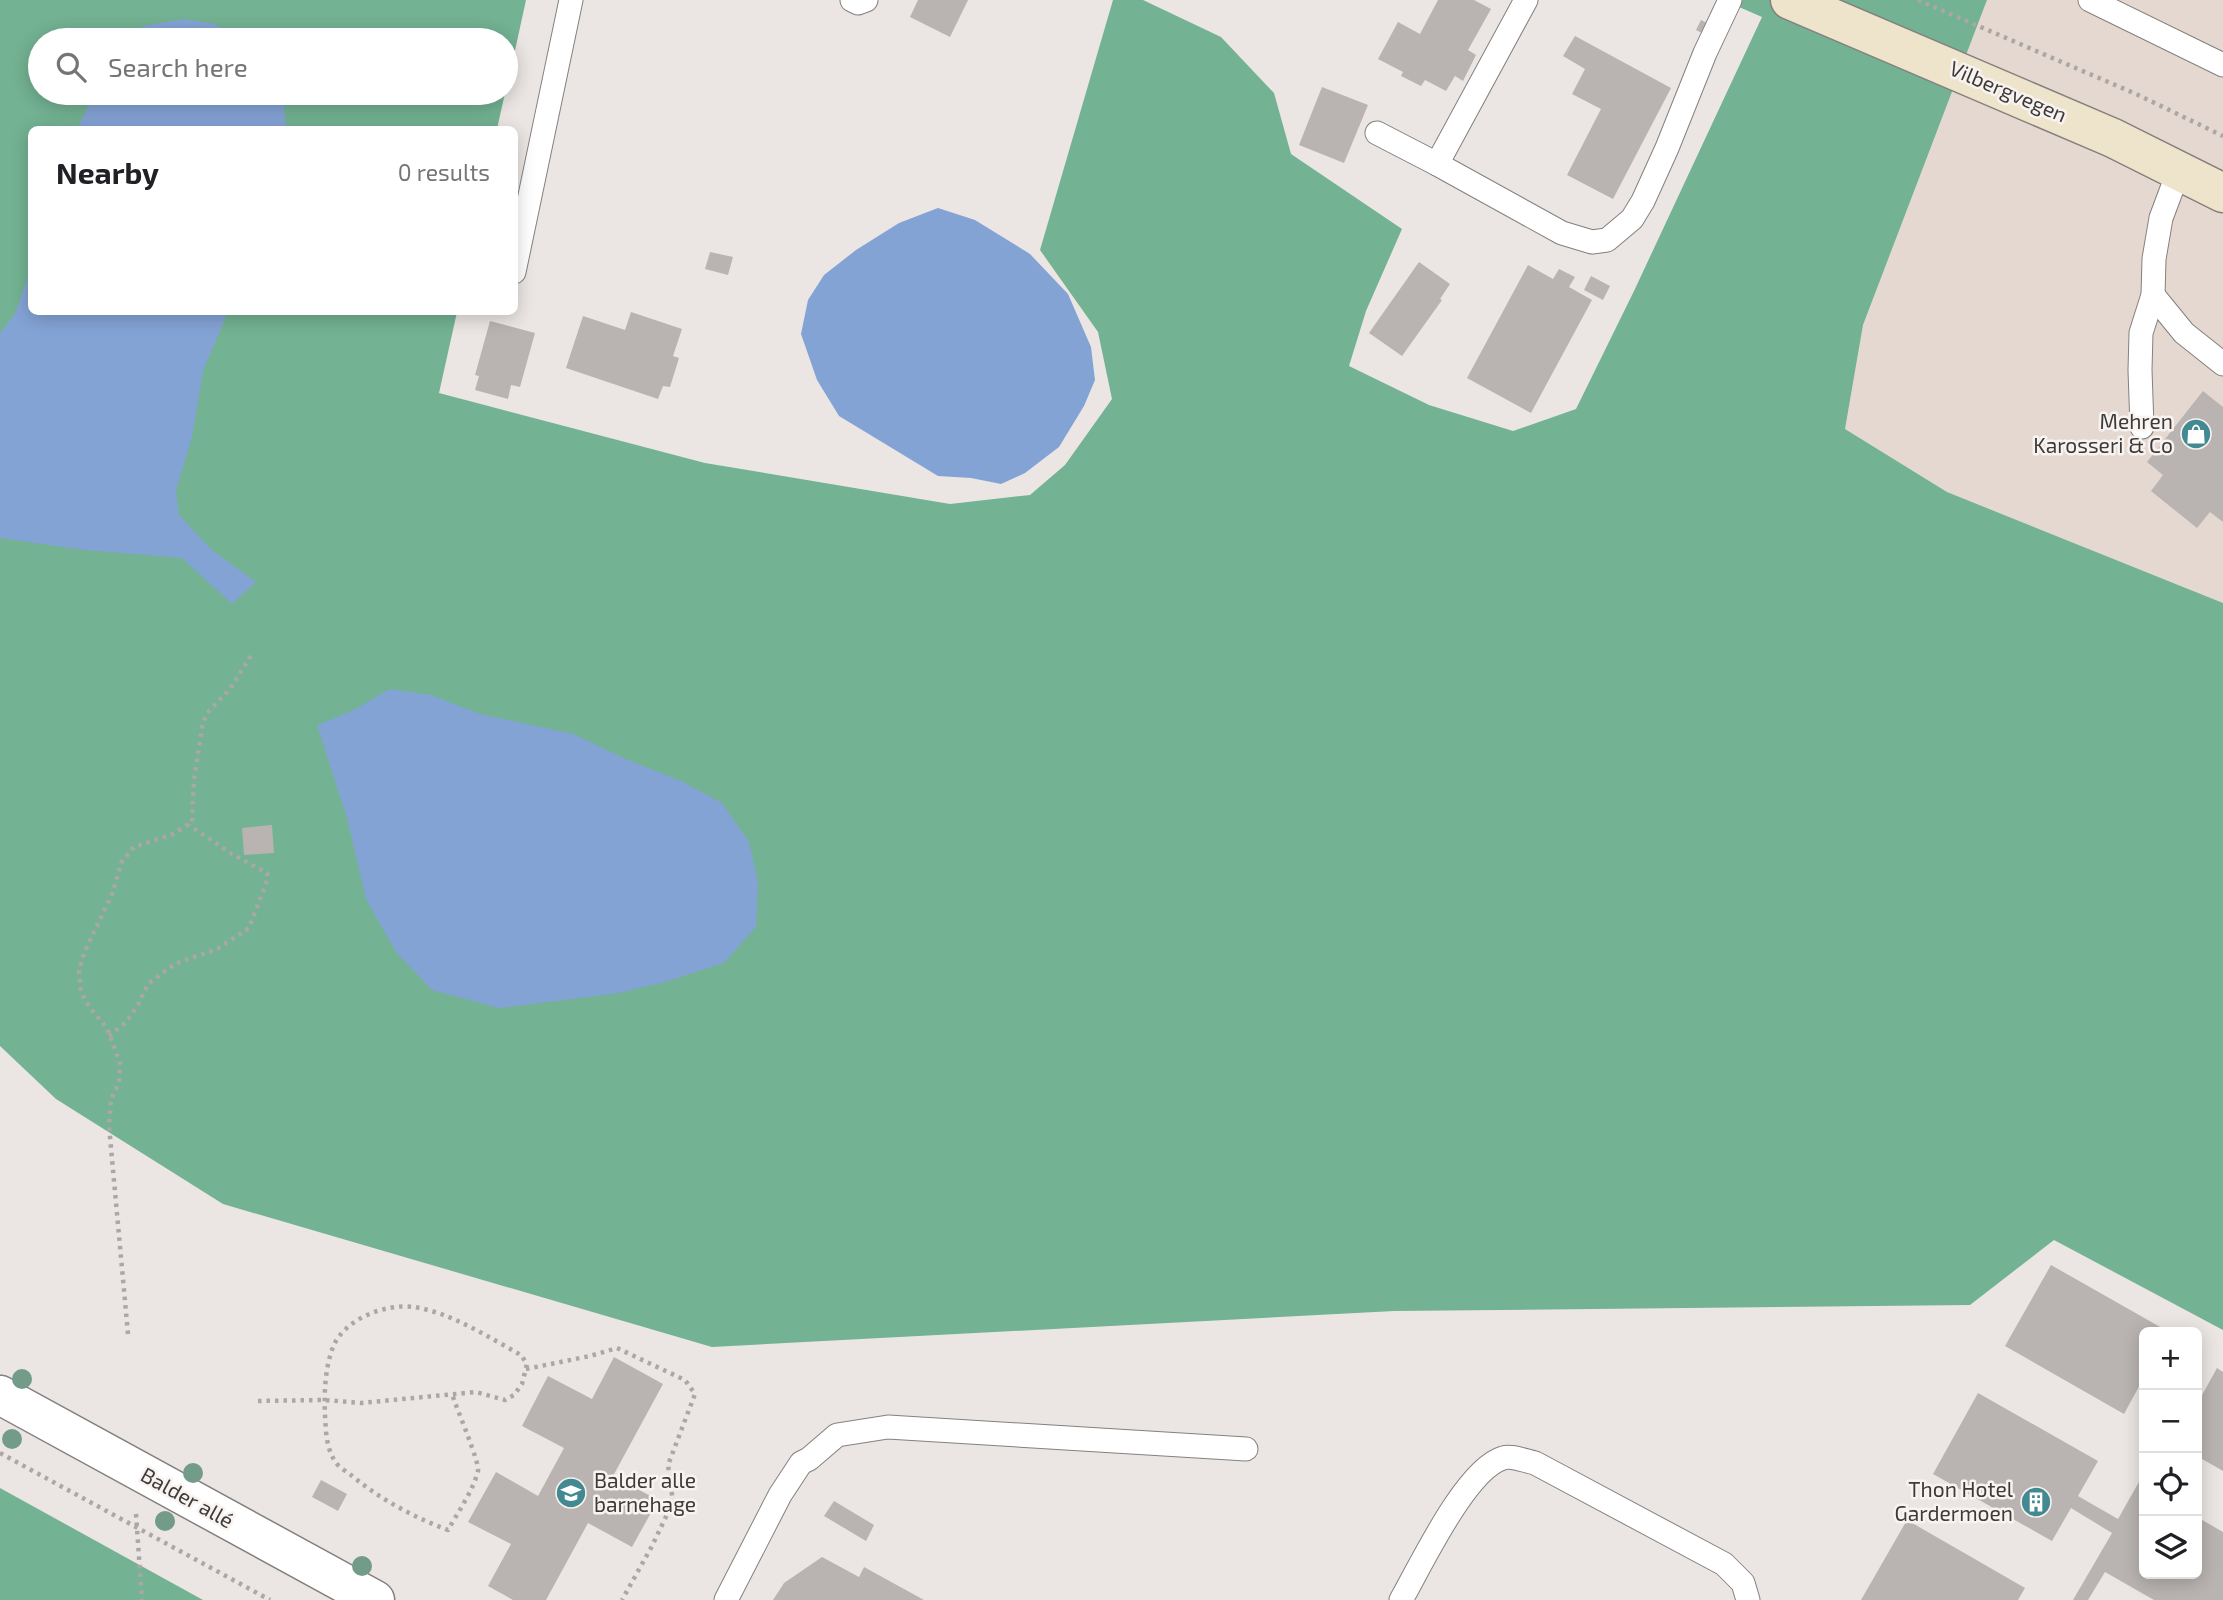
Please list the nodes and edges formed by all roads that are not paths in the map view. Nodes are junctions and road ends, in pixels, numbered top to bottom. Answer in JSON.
{"nodes":[{"id":1,"x":571,"y":0,"type":"edge"},
{"id":2,"x":852,"y":0,"type":"edge"},
{"id":3,"x":866,"y":0,"type":"edge"},
{"id":4,"x":1526,"y":0,"type":"edge"},
{"id":5,"x":1730,"y":0,"type":"edge"},
{"id":6,"x":1790,"y":0,"type":"edge"},
{"id":7,"x":2090,"y":0,"type":"edge"},
{"id":8,"x":2223,"y":65,"type":"edge"},
{"id":9,"x":1377,"y":133,"type":"dead end"},
{"id":10,"x":1437,"y":164,"type":"junction"},
{"id":11,"x":2179,"y":170,"type":"junction"},
{"id":12,"x":2223,"y":193,"type":"edge"},
{"id":13,"x":518,"y":253,"type":"edge"},
{"id":14,"x":2153,"y":295,"type":"junction"},
{"id":15,"x":2223,"y":364,"type":"edge"},
{"id":16,"x":2142,"y":427,"type":"dead end"},
{"id":17,"x":0,"y":1395,"type":"edge"},
{"id":18,"x":1246,"y":1449,"type":"dead end"},
{"id":19,"x":374,"y":1600,"type":"edge"},
{"id":20,"x":726,"y":1600,"type":"edge"},
{"id":21,"x":1401,"y":1600,"type":"edge"},
{"id":22,"x":1748,"y":1600,"type":"edge"}],
"edges":[{"from":1,"to":13,"type":"lane"},
{"from":2,"to":3,"type":"lane"},
{"from":4,"to":10,"type":"lane"},
{"from":5,"to":10,"type":"lane"},
{"from":6,"to":11,"type":"main road","name":"Vilbergvegen"},
{"from":7,"to":8,"type":"lane"},
{"from":9,"to":10,"type":"lane"},
{"from":11,"to":12,"type":"main road","name":"Vilbergvegen"},
{"from":11,"to":14,"type":"lane"},
{"from":14,"to":15,"type":"lane"},
{"from":14,"to":16,"type":"lane"},
{"from":17,"to":19,"type":"street","name":"Balder allé"},
{"from":18,"to":20,"type":"lane"},
{"from":21,"to":22,"type":"lane"}]}
